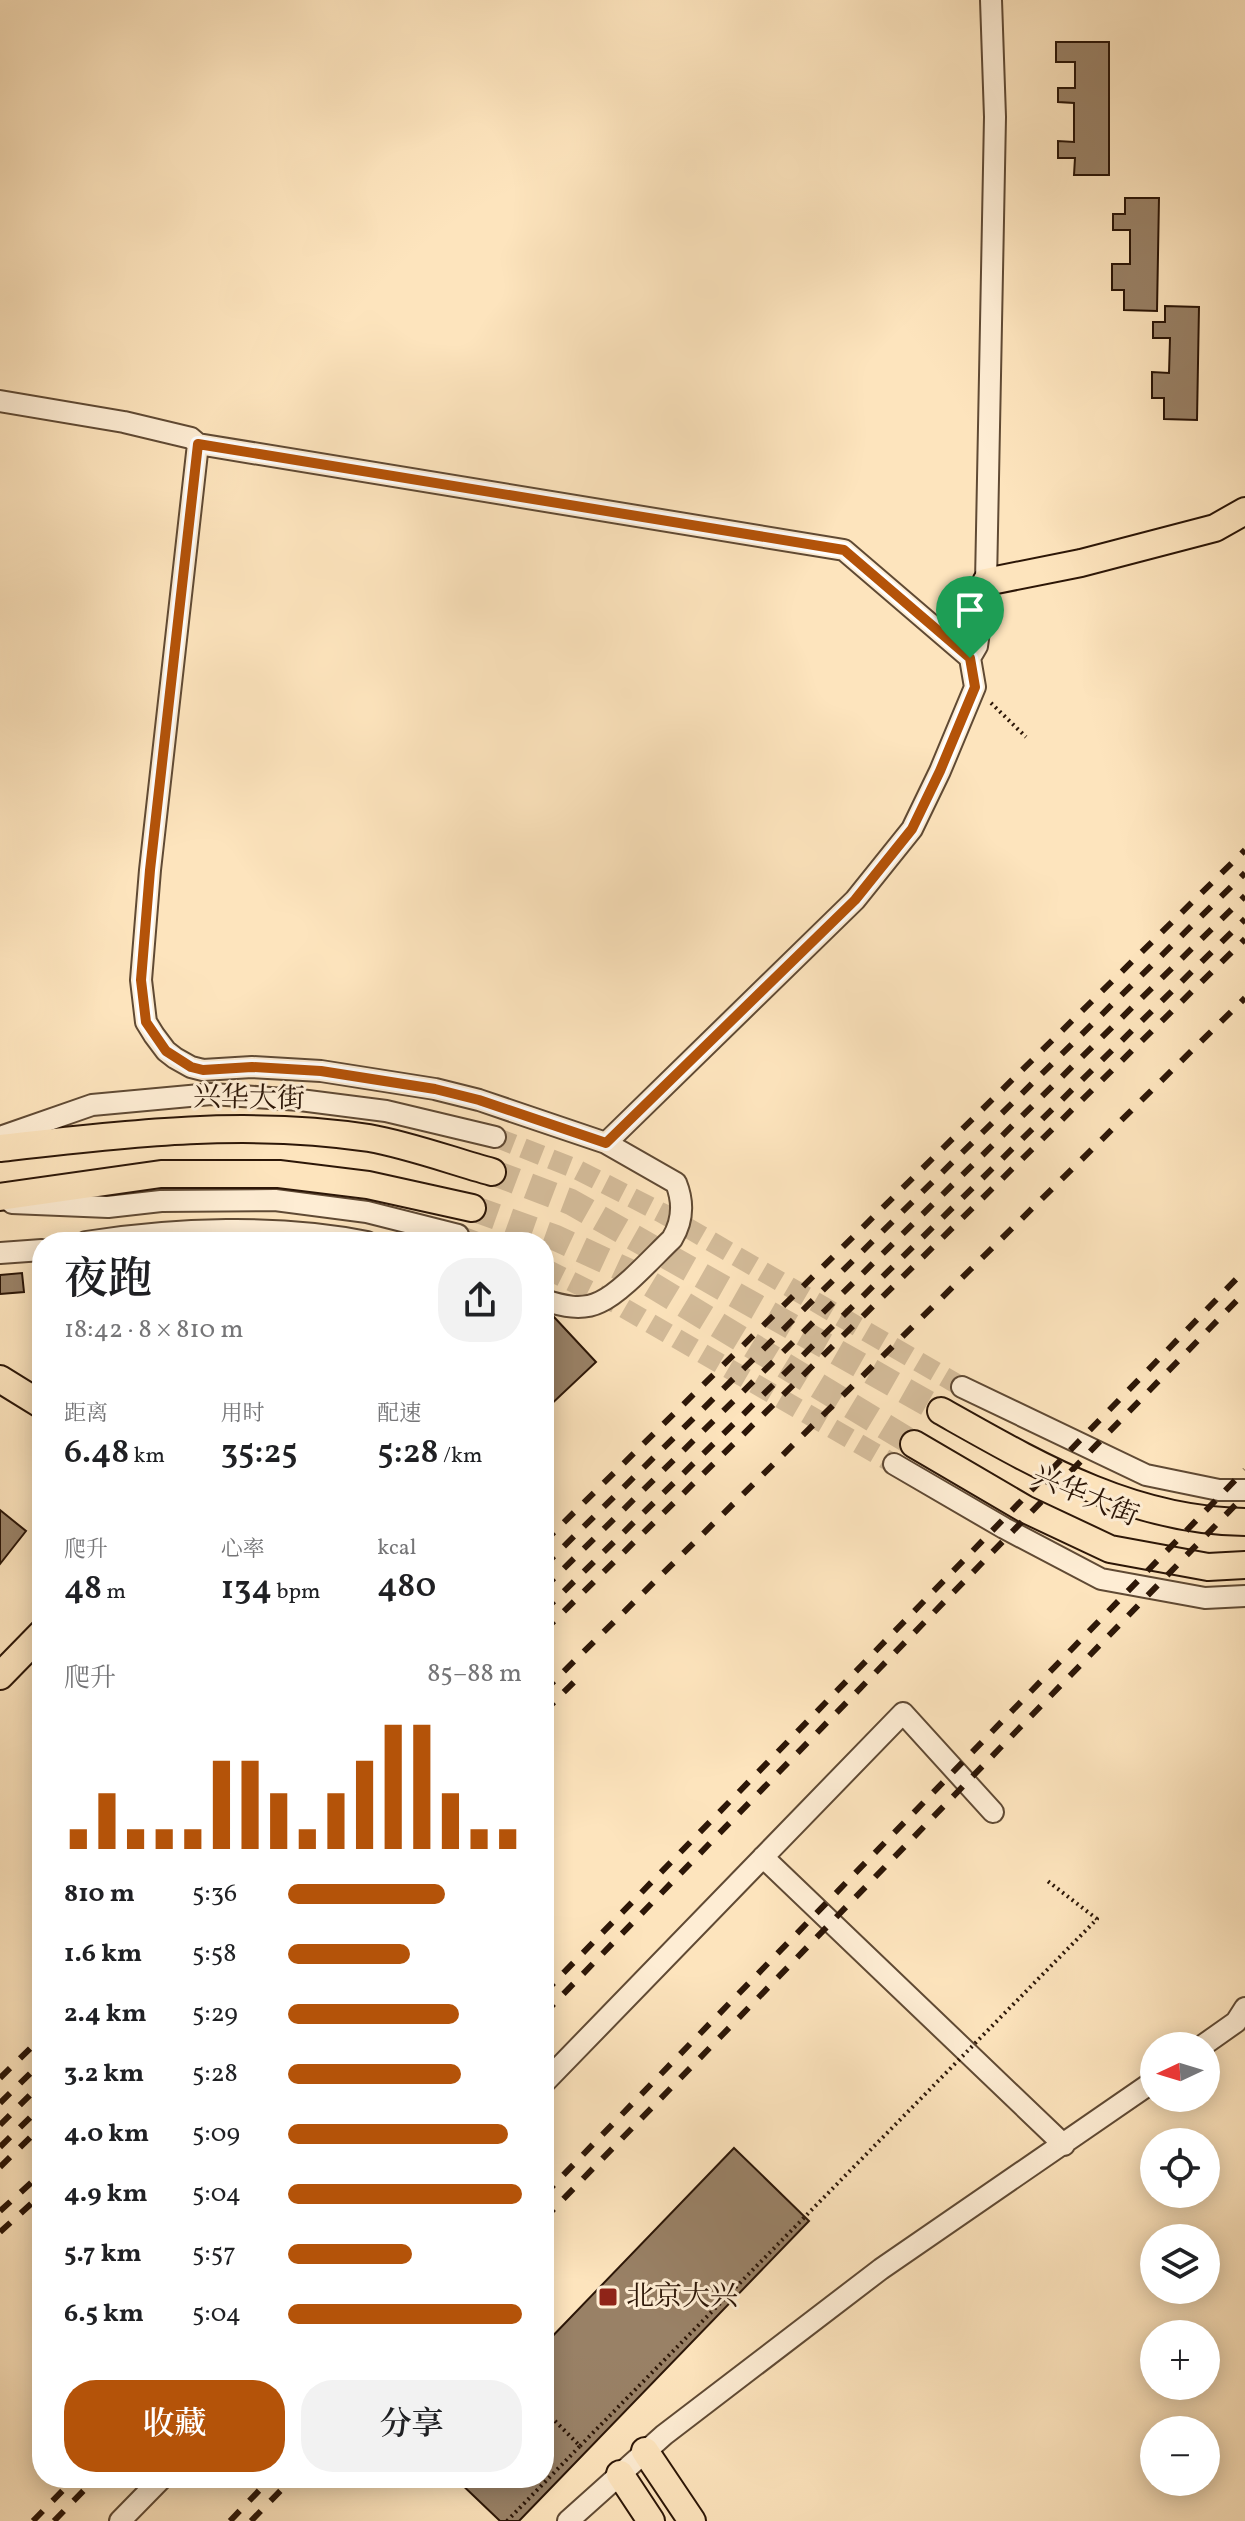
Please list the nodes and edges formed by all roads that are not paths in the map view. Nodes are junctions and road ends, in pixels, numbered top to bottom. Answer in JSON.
{"nodes":[{"id":1,"x":991,"y":0,"type":"edge"},
{"id":2,"x":0,"y":401,"type":"edge"},
{"id":3,"x":198,"y":444,"type":"junction"},
{"id":4,"x":1245,"y":511,"type":"edge"},
{"id":5,"x":986,"y":582,"type":"junction"},
{"id":6,"x":970,"y":658,"type":"junction"},
{"id":7,"x":0,"y":1137,"type":"edge"},
{"id":8,"x":495,"y":1137,"type":"tunnel mouth"},
{"id":9,"x":606,"y":1143,"type":"junction"},
{"id":10,"x":0,"y":1148,"type":"edge"},
{"id":11,"x":492,"y":1172,"type":"tunnel mouth"},
{"id":12,"x":0,"y":1197,"type":"edge"},
{"id":13,"x":0,"y":1203,"type":"edge"},
{"id":14,"x":472,"y":1208,"type":"tunnel mouth"},
{"id":15,"x":191,"y":1232,"type":"edge"},
{"id":16,"x":276,"y":1232,"type":"edge"},
{"id":17,"x":446,"y":1232,"type":"edge"},
{"id":18,"x":32,"y":1251,"type":"edge"},
{"id":19,"x":0,"y":1253,"type":"edge"},
{"id":20,"x":554,"y":1303,"type":"edge"},
{"id":21,"x":0,"y":1379,"type":"edge"},
{"id":22,"x":962,"y":1387,"type":"tunnel mouth"},
{"id":23,"x":32,"y":1399,"type":"edge"},
{"id":24,"x":941,"y":1411,"type":"tunnel mouth"},
{"id":25,"x":914,"y":1444,"type":"tunnel mouth"},
{"id":26,"x":894,"y":1464,"type":"tunnel mouth"},
{"id":27,"x":1245,"y":1490,"type":"edge"},
{"id":28,"x":1245,"y":1522,"type":"edge"},
{"id":29,"x":1245,"y":1565,"type":"edge"},
{"id":30,"x":1245,"y":1596,"type":"edge"},
{"id":31,"x":32,"y":1643,"type":"edge"},
{"id":32,"x":0,"y":1676,"type":"edge"},
{"id":33,"x":993,"y":1812,"type":"dead end"},
{"id":34,"x":763,"y":1857,"type":"junction"},
{"id":35,"x":1245,"y":2008,"type":"edge"},
{"id":36,"x":1220,"y":2033,"type":"edge"},
{"id":37,"x":554,"y":2073,"type":"edge"},
{"id":38,"x":1140,"y":2091,"type":"edge"},
{"id":39,"x":1064,"y":2145,"type":"junction"},
{"id":40,"x":645,"y":2451,"type":"junction"},
{"id":41,"x":620,"y":2474,"type":"junction"},
{"id":42,"x":152,"y":2488,"type":"edge"},
{"id":43,"x":120,"y":2521,"type":"edge"},
{"id":44,"x":568,"y":2521,"type":"edge"},
{"id":45,"x":651,"y":2521,"type":"edge"},
{"id":46,"x":692,"y":2521,"type":"edge"}],
"edges":[{"from":1,"to":5,"type":"street"},
{"from":2,"to":3,"type":"street"},
{"from":3,"to":6,"type":"street"},
{"from":3,"to":9,"type":"street"},
{"from":4,"to":5,"type":"main road"},
{"from":5,"to":6,"type":"street"},
{"from":6,"to":9,"type":"street"},
{"from":7,"to":8,"type":"street"},
{"from":9,"to":20,"type":"street"},
{"from":10,"to":11,"type":"main road","name":"兴华大街"},
{"from":12,"to":14,"type":"main road"},
{"from":13,"to":17,"type":"street"},
{"from":15,"to":16,"type":"street"},
{"from":18,"to":19,"type":"street"},
{"from":21,"to":23,"type":"main road"},
{"from":22,"to":27,"type":"street"},
{"from":24,"to":28,"type":"main road","name":"兴华大街"},
{"from":25,"to":29,"type":"main road","name":"兴华大街"},
{"from":26,"to":30,"type":"street"},
{"from":31,"to":32,"type":"main road"},
{"from":33,"to":34,"type":"street"},
{"from":34,"to":37,"type":"street"},
{"from":34,"to":39,"type":"street"},
{"from":35,"to":36,"type":"street"},
{"from":38,"to":39,"type":"street"},
{"from":39,"to":40,"type":"street"},
{"from":40,"to":41,"type":"street"},
{"from":40,"to":46,"type":"main road"},
{"from":41,"to":44,"type":"street"},
{"from":41,"to":45,"type":"main road"},
{"from":42,"to":43,"type":"street"}]}
